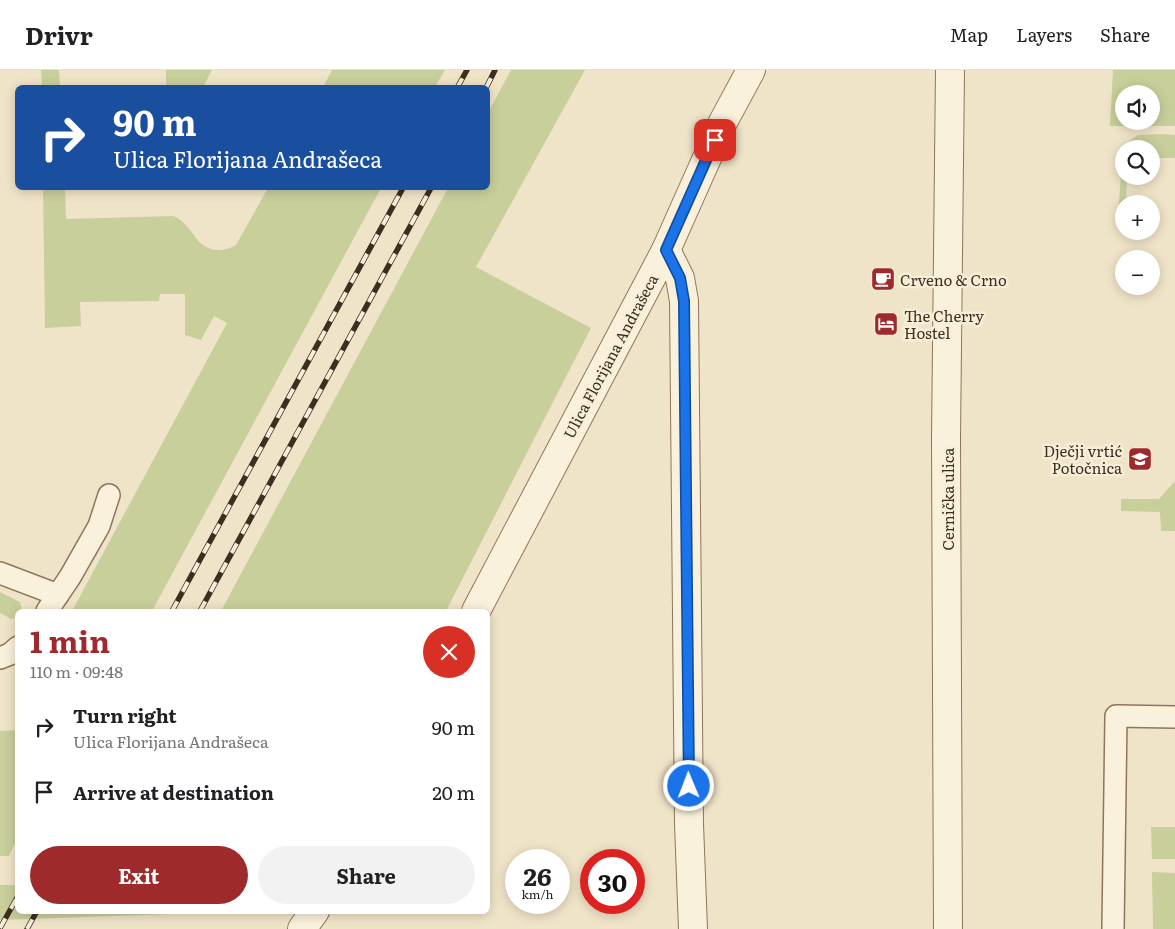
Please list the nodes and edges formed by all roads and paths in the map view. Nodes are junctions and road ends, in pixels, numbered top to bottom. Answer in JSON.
{"nodes":[{"id":1,"x":751,"y":70,"type":"edge"},
{"id":2,"x":950,"y":70,"type":"edge"},
{"id":3,"x":666,"y":250,"type":"junction"},
{"id":4,"x":108,"y":495,"type":"dead end"},
{"id":5,"x":0,"y":573,"type":"edge"},
{"id":6,"x":52,"y":603,"type":"edge"},
{"id":7,"x":477,"y":609,"type":"edge"},
{"id":8,"x":15,"y":650,"type":"edge"},
{"id":9,"x":0,"y":658,"type":"edge"},
{"id":10,"x":1175,"y":716,"type":"edge"},
{"id":11,"x":313,"y":914,"type":"edge"},
{"id":12,"x":302,"y":929,"type":"edge"},
{"id":13,"x":693,"y":929,"type":"edge"},
{"id":14,"x":948,"y":929,"type":"edge"},
{"id":15,"x":1113,"y":929,"type":"edge"}],
"edges":[{"from":1,"to":3,"type":"street","name":"Ulica Florijana Andrašeca"},
{"from":2,"to":14,"type":"street","name":"Cernička ulica"},
{"from":3,"to":7,"type":"street","name":"Ulica Florijana Andrašeca"},
{"from":3,"to":13,"type":"street"},
{"from":4,"to":6,"type":"lane"},
{"from":5,"to":6,"type":"lane"},
{"from":8,"to":9,"type":"lane"},
{"from":10,"to":15,"type":"lane"},
{"from":11,"to":12,"type":"street"}]}
